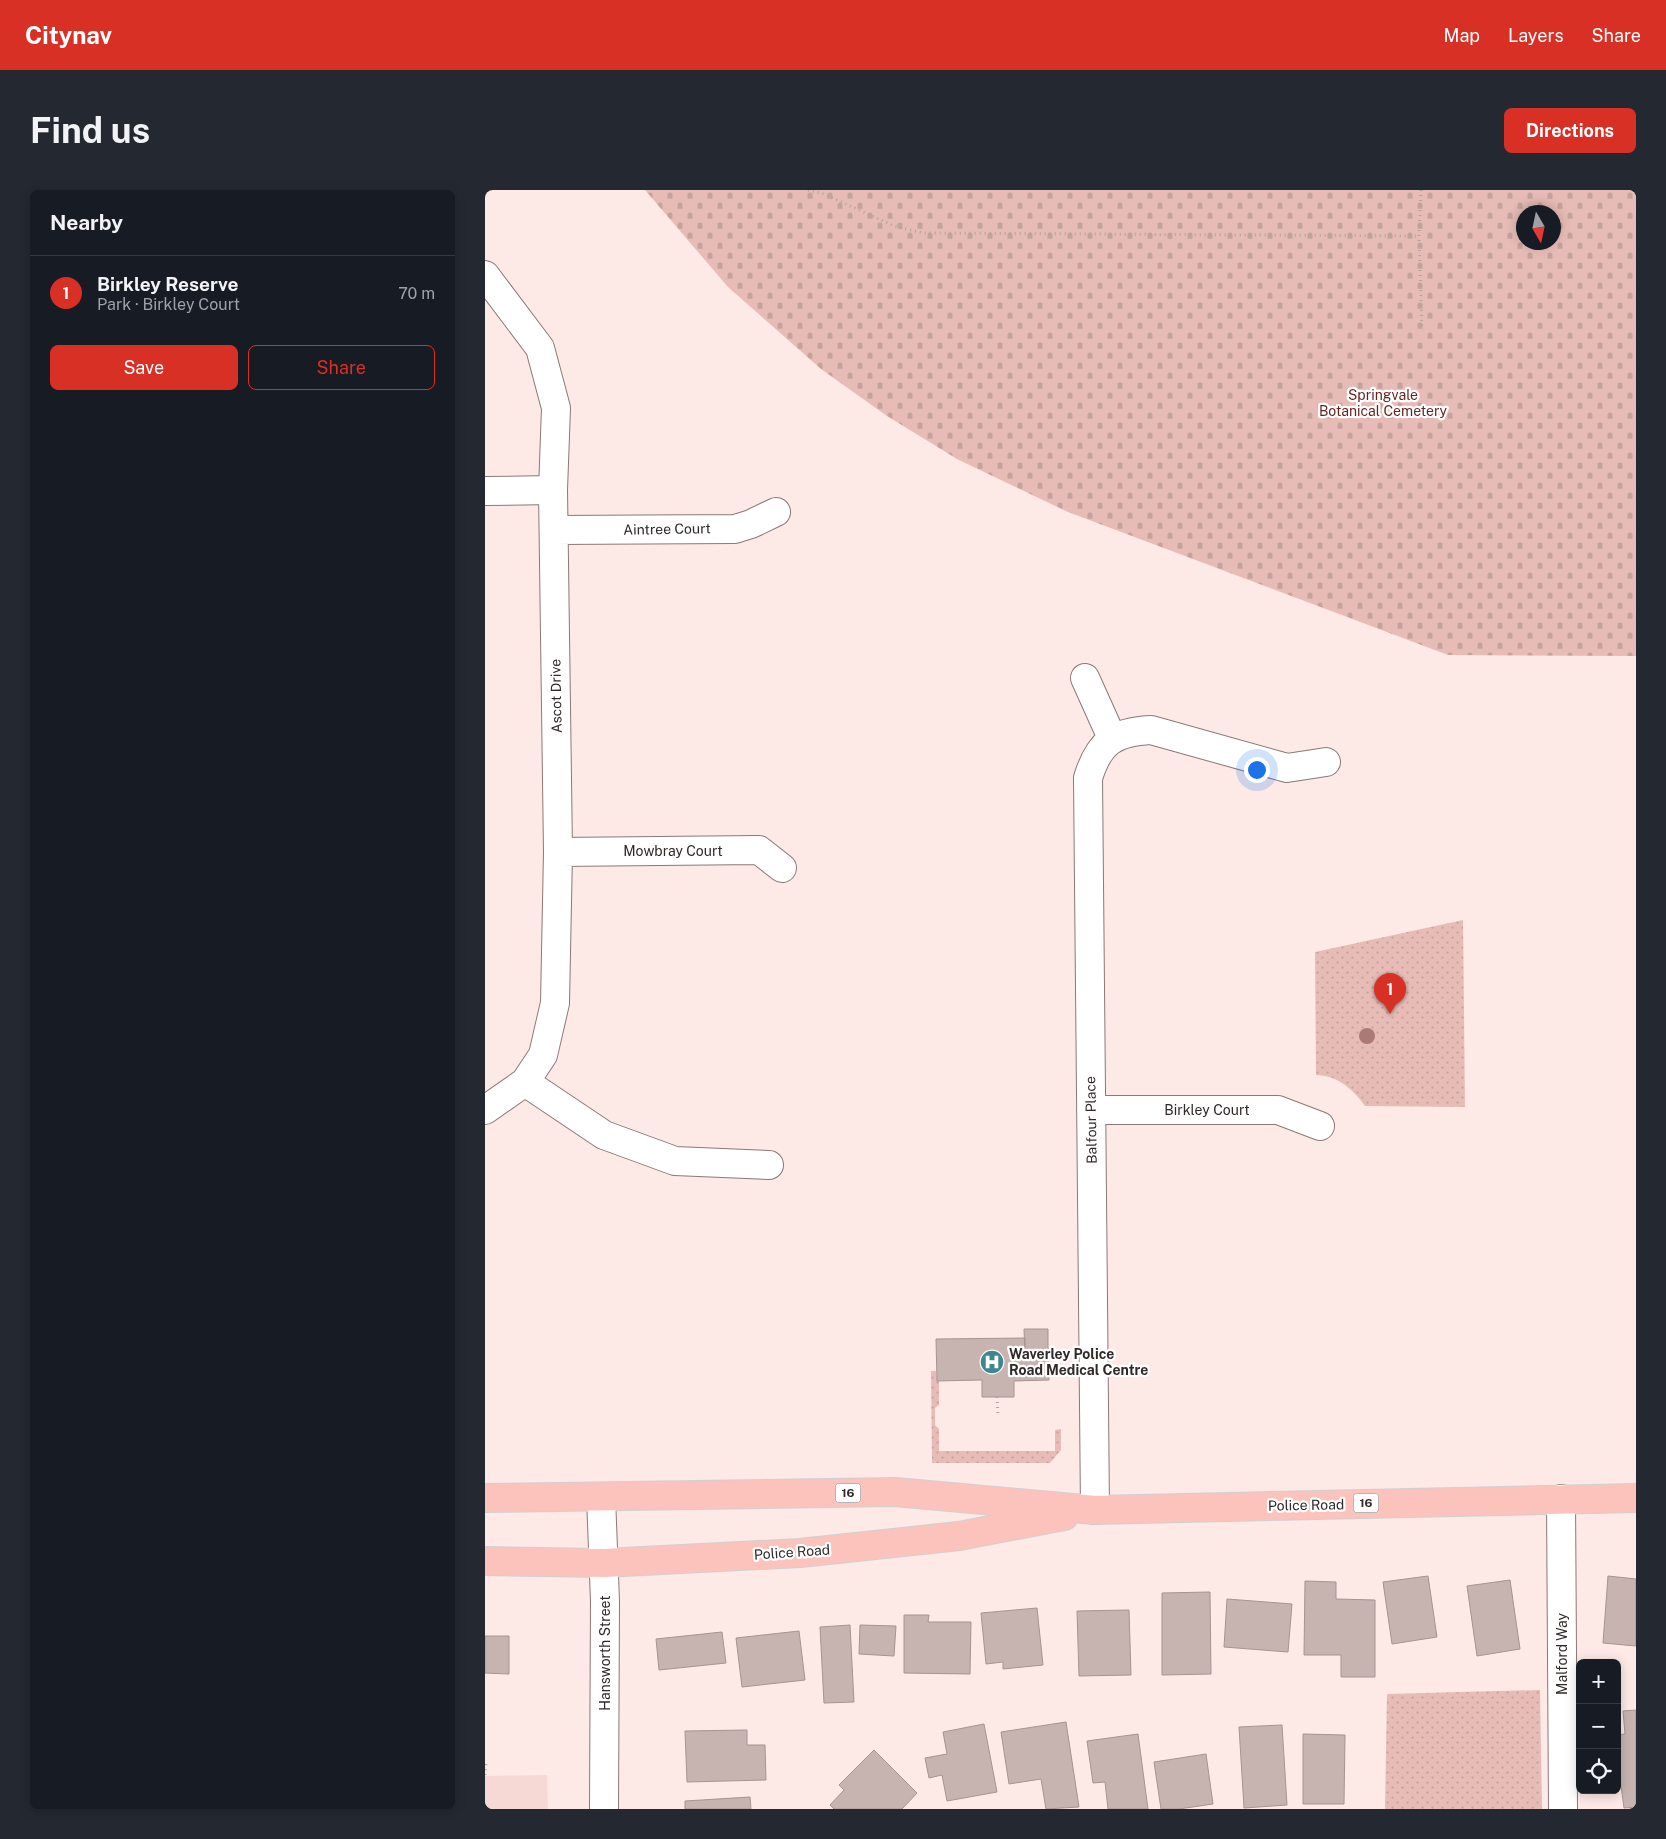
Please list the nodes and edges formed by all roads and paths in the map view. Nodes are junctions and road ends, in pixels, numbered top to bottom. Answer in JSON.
{"nodes":[{"id":1,"x":808,"y":190,"type":"edge"},
{"id":2,"x":1421,"y":190,"type":"edge"},
{"id":3,"x":1419,"y":236,"type":"junction"},
{"id":4,"x":485,"y":275,"type":"edge"},
{"id":5,"x":1422,"y":330,"type":"dead end"},
{"id":6,"x":553,"y":490,"type":"junction"},
{"id":7,"x":485,"y":491,"type":"edge"},
{"id":8,"x":776,"y":512,"type":"dead end"},
{"id":9,"x":554,"y":530,"type":"junction"},
{"id":10,"x":1085,"y":678,"type":"dead end"},
{"id":11,"x":1112,"y":738,"type":"junction"},
{"id":12,"x":1326,"y":762,"type":"dead end"},
{"id":13,"x":558,"y":852,"type":"junction"},
{"id":14,"x":782,"y":868,"type":"dead end"},
{"id":15,"x":525,"y":1082,"type":"junction"},
{"id":16,"x":485,"y":1110,"type":"edge"},
{"id":17,"x":1091,"y":1110,"type":"junction"},
{"id":18,"x":1320,"y":1126,"type":"dead end"},
{"id":19,"x":769,"y":1165,"type":"dead end"},
{"id":20,"x":997,"y":1397,"type":"dead end"},
{"id":21,"x":998,"y":1417,"type":"dead end"},
{"id":22,"x":601,"y":1497,"type":"junction"},
{"id":23,"x":485,"y":1498,"type":"edge"},
{"id":24,"x":1636,"y":1498,"type":"edge"},
{"id":25,"x":1561,"y":1499,"type":"junction"},
{"id":26,"x":1095,"y":1510,"type":"junction"},
{"id":27,"x":485,"y":1562,"type":"edge"},
{"id":28,"x":604,"y":1563,"type":"junction"},
{"id":29,"x":486,"y":1762,"type":"edge"},
{"id":30,"x":485,"y":1775,"type":"edge"},
{"id":31,"x":604,"y":1809,"type":"edge"},
{"id":32,"x":1563,"y":1809,"type":"edge"}],
"edges":[{"from":1,"to":3,"type":"path"},
{"from":2,"to":3,"type":"path"},
{"from":3,"to":5,"type":"path"},
{"from":4,"to":6,"type":"street","name":"Ascot Drive"},
{"from":6,"to":7,"type":"street"},
{"from":6,"to":9,"type":"street","name":"Ascot Drive"},
{"from":8,"to":9,"type":"street","name":"Aintree Court"},
{"from":9,"to":13,"type":"street","name":"Ascot Drive"},
{"from":10,"to":11,"type":"street"},
{"from":11,"to":12,"type":"street"},
{"from":11,"to":17,"type":"street","name":"Balfour Place"},
{"from":13,"to":14,"type":"street","name":"Mowbray Court"},
{"from":13,"to":15,"type":"street","name":"Ascot Drive"},
{"from":15,"to":16,"type":"street","name":"Ascot Drive"},
{"from":15,"to":19,"type":"street"},
{"from":17,"to":18,"type":"street","name":"Birkley Court"},
{"from":17,"to":26,"type":"street","name":"Balfour Place"},
{"from":20,"to":21,"type":"path"},
{"from":22,"to":23,"type":"main road","name":"Police Road","number":"16"},
{"from":22,"to":26,"type":"main road","name":"Police Road","number":"16"},
{"from":22,"to":28,"type":"street","name":"Hansworth Street"},
{"from":24,"to":25,"type":"main road","name":"Police Road","number":"16"},
{"from":25,"to":26,"type":"main road","name":"Police Road","number":"16"},
{"from":25,"to":32,"type":"street","name":"Malford Way"},
{"from":26,"to":28,"type":"main road","name":"Police Road","number":"16"},
{"from":27,"to":28,"type":"main road","name":"Police Road","number":"16"},
{"from":28,"to":31,"type":"street","name":"Hansworth Street"},
{"from":29,"to":30,"type":"path"}]}
